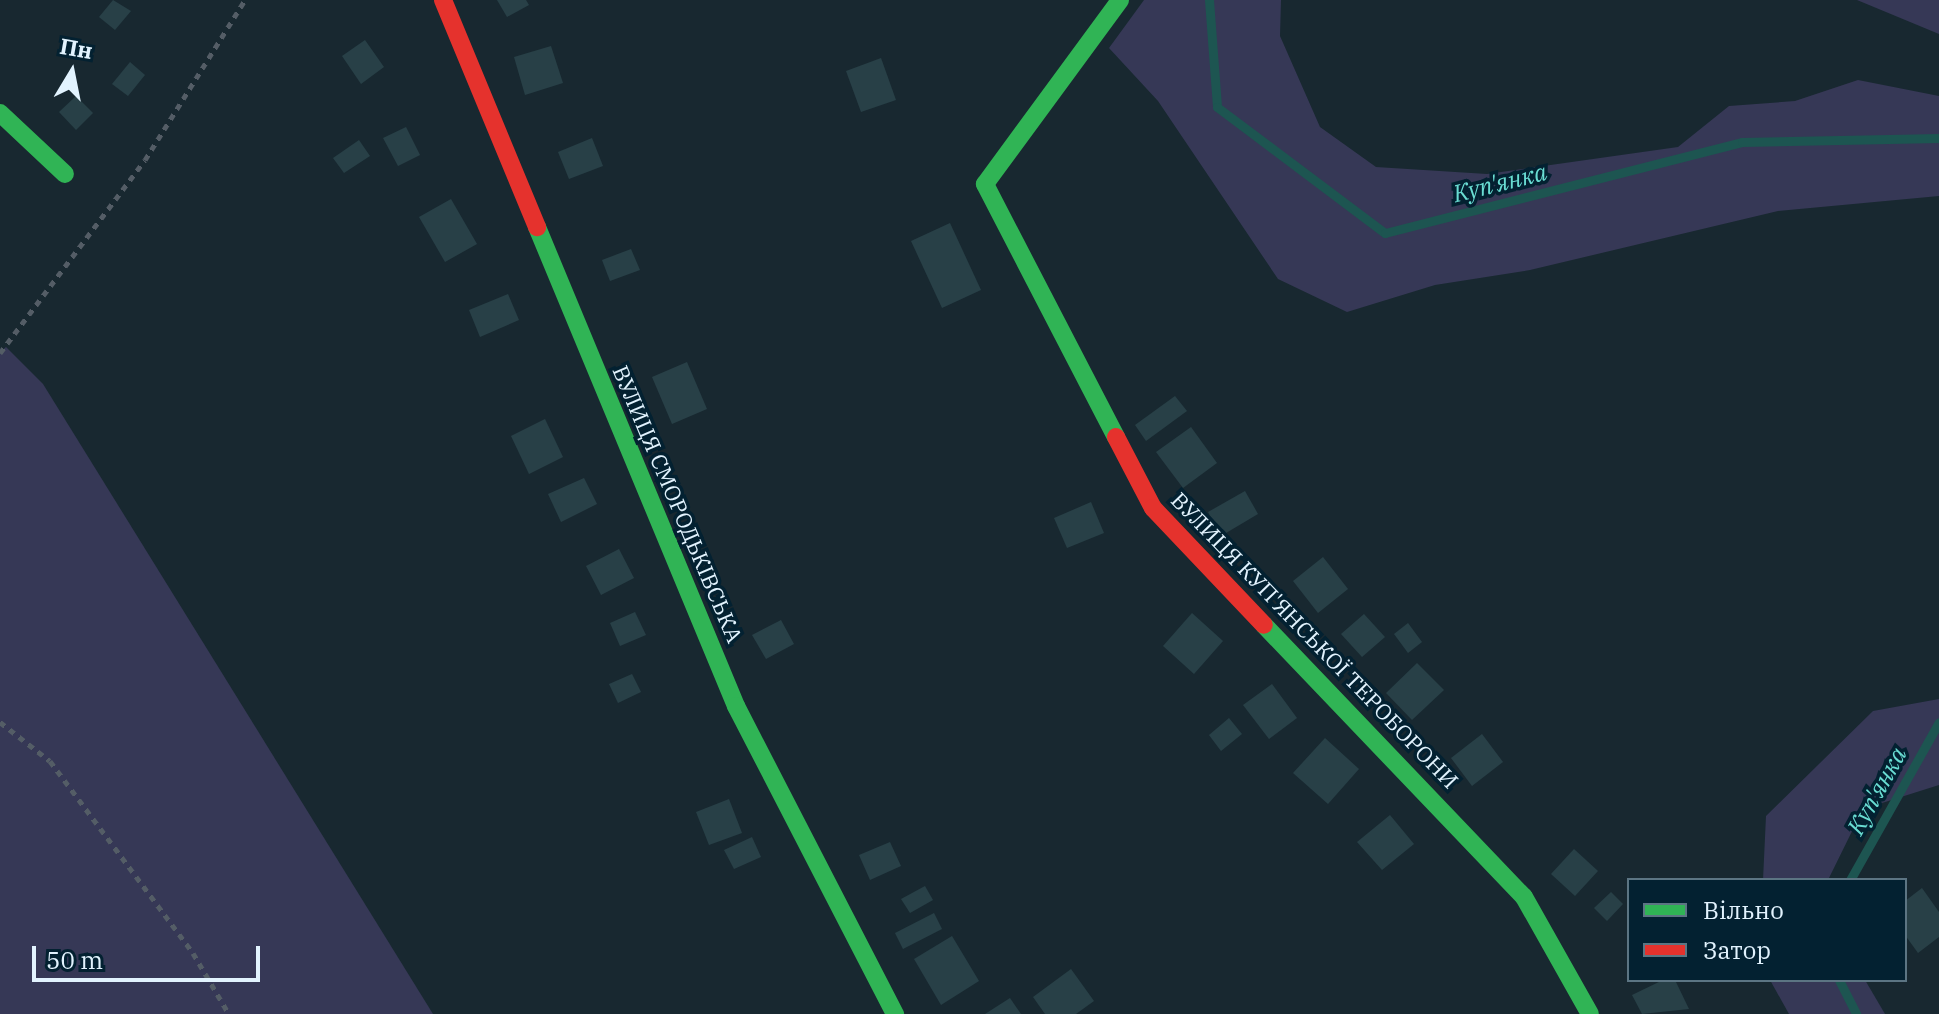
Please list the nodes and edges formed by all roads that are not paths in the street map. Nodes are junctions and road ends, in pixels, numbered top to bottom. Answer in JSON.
{"nodes":[{"id":1,"x":443,"y":0,"type":"edge"},
{"id":2,"x":1120,"y":0,"type":"edge"},
{"id":3,"x":0,"y":113,"type":"edge"},
{"id":4,"x":65,"y":174,"type":"dead end"},
{"id":5,"x":895,"y":1014,"type":"edge"},
{"id":6,"x":1590,"y":1014,"type":"edge"}],
"edges":[{"from":1,"to":5,"type":"street","name":"ВУЛИЦЯ СМОРОДЬКІВСЬКА"},
{"from":2,"to":6,"type":"street","name":"ВУЛИЦЯ КУП'ЯНСЬКОЇ ТЕРОБОРОНИ"},
{"from":3,"to":4,"type":"street"}]}
